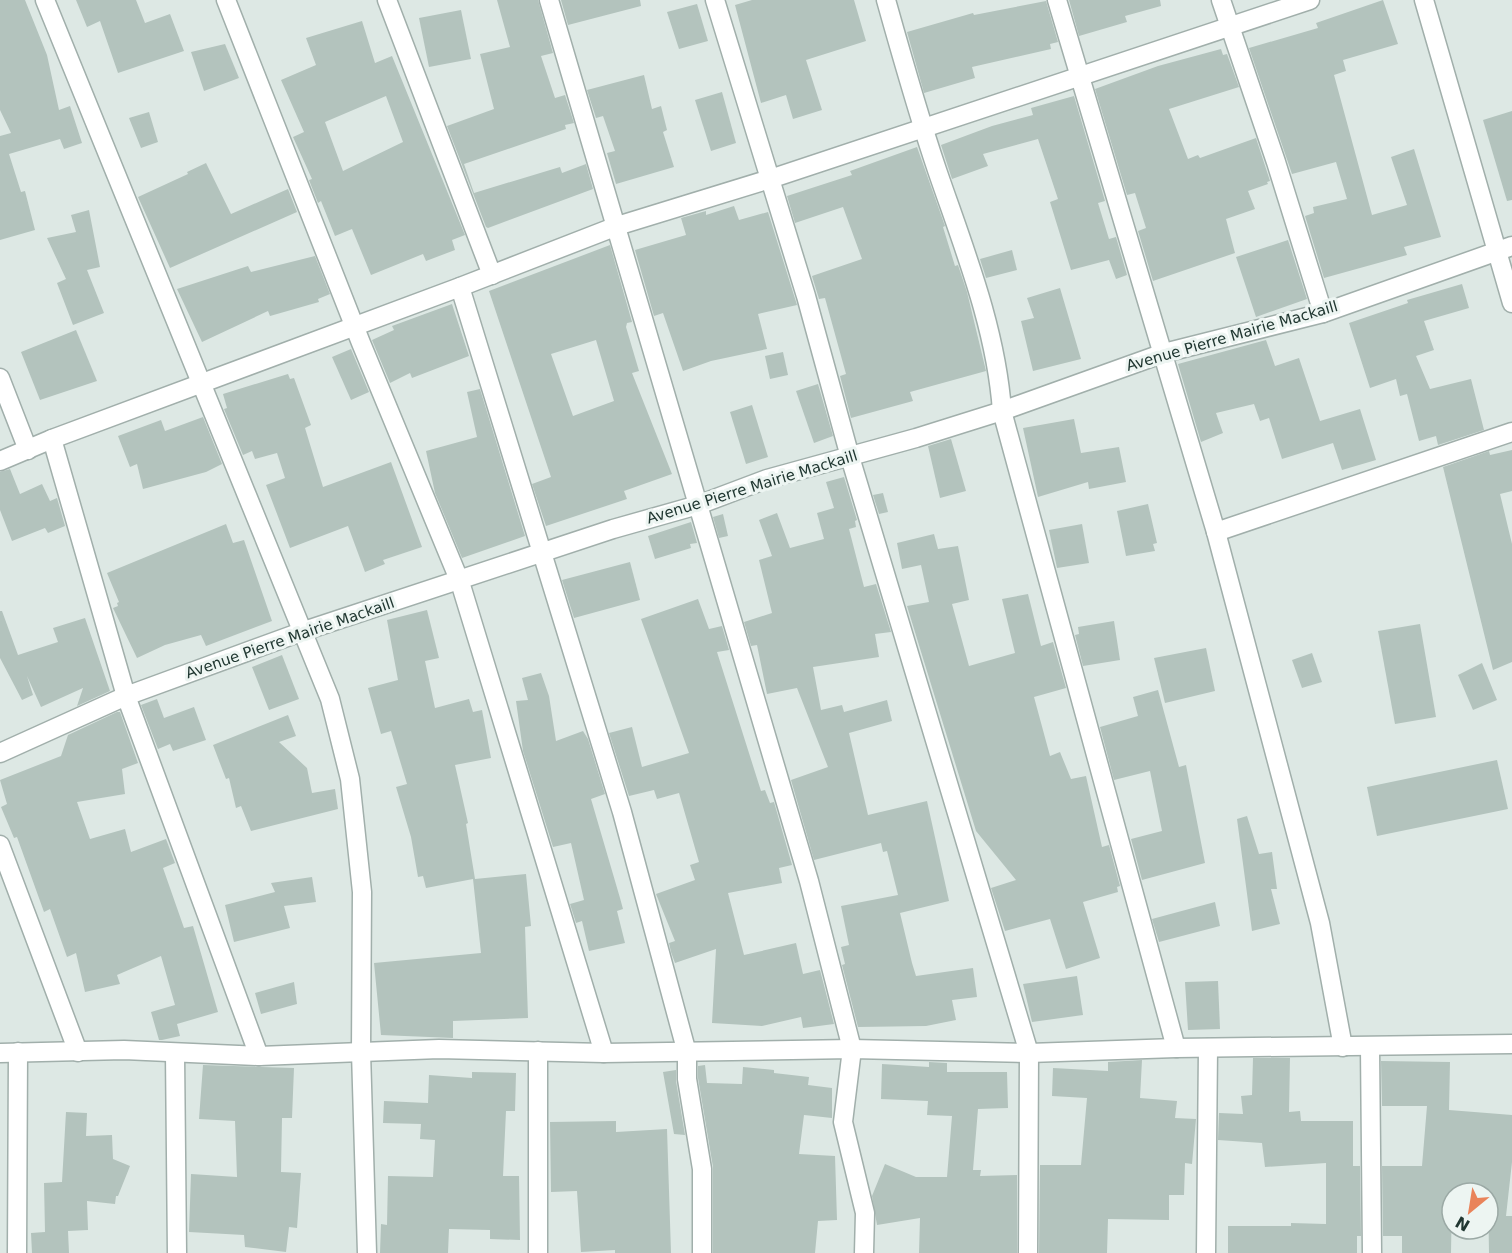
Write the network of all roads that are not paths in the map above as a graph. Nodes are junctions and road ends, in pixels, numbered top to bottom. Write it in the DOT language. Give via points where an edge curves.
graph roads {
  1 [pos="45,0"];
  2 [pos="226,0"];
  3 [pos="387,0"];
  4 [pos="549,0"];
  5 [pos="715,0"];
  6 [pos="886,0"];
  7 [pos="1057,0"];
  8 [pos="1221,0"];
  9 [pos="1310,0"];
  10 [pos="1424,0"];
  11 [pos="1229,26"];
  12 [pos="1079,75"];
  13 [pos="923,128"];
  14 [pos="770,178"];
  15 [pos="617,225"];
  16 [pos="1504,249"];
  17 [pos="492,275"];
  18 [pos="460,287"];
  19 [pos="1512,303"];
  20 [pos="1323,313"];
  21 [pos="355,327"];
  22 [pos="1164,353"];
  23 [pos="0,378"];
  24 [pos="200,384"];
  25 [pos="1002,411"];
  26 [pos="1512,432"];
  27 [pos="52,439"];
  28 [pos="28,450"];
  29 [pos="850,457"];
  30 [pos="0,461"];
  31 [pos="698,505"];
  32 [pos="1216,532"];
  33 [pos="544,553"];
  34 [pos="460,582"];
  35 [pos="301,632"];
  36 [pos="126,696"];
  37 [pos="0,753"];
  38 [pos="0,845"];
  39 [pos="1512,1044"];
  40 [pos="1342,1047"];
  41 [pos="1176,1048"];
  42 [pos="1208,1048"];
  43 [pos="1370,1048"];
  44 [pos="852,1049"];
  45 [pos="538,1051"];
  46 [pos="18,1052"];
  47 [pos="78,1052"];
  48 [pos="361,1052"];
  49 [pos="0,1053"];
  50 [pos="604,1053"];
  51 [pos="687,1053"];
  52 [pos="1029,1053"];
  53 [pos="175,1054"];
  54 [pos="259,1056"];
  55 [pos="17,1253"];
  56 [pos="177,1253"];
  57 [pos="367,1253"];
  58 [pos="538,1253"];
  59 [pos="702,1253"];
  60 [pos="864,1253"];
  61 [pos="1028,1253"];
  62 [pos="1206,1253"];
  63 [pos="1372,1253"];
  1 -- 24 [label="street"];
  2 -- 21 [label="street"];
  3 -- 17 [label="street"];
  4 -- 15 [label="street"];
  5 -- 14 [label="street"];
  6 -- 13 [label="street"];
  7 -- 12 [label="street"];
  8 -- 11 [label="street"];
  9 -- 11 [label="street"];
  10 -- 16 [label="street"];
  11 -- 12 [label="street"];
  11 -- 20 [label="street"];
  12 -- 13 [label="street"];
  12 -- 22 [label="street"];
  13 -- 14 [label="street"];
  13 -- 25 [label="street" via="983,304 1000,378"];
  14 -- 15 [label="street"];
  14 -- 29 [label="street"];
  15 -- 17 [label="street"];
  15 -- 31 [label="street"];
  16 -- 19 [label="street"];
  16 -- 20 [label="street, Avenue Pierre Mairie Mackaill"];
  17 -- 18 [label="street"];
  18 -- 21 [label="street"];
  18 -- 33 [label="street"];
  20 -- 22 [label="street, Avenue Pierre Mairie Mackaill"];
  21 -- 24 [label="street"];
  21 -- 34 [label="street"];
  22 -- 25 [label="street, Avenue Pierre Mairie Mackaill"];
  22 -- 32 [label="street"];
  23 -- 28 [label="street"];
  24 -- 27 [label="street"];
  24 -- 35 [label="street"];
  25 -- 29 [label="street, Avenue Pierre Mairie Mackaill"];
  25 -- 41 [label="street"];
  26 -- 32 [label="street"];
  27 -- 28 [label="street"];
  27 -- 36 [label="street"];
  28 -- 30 [label="street"];
  29 -- 31 [label="street, Avenue Pierre Mairie Mackaill" via="767,479"];
  29 -- 52 [label="street"];
  31 -- 33 [label="street, Avenue Pierre Mairie Mackaill"];
  31 -- 44 [label="street" via="809,881"];
  32 -- 40 [label="street" via="1320,923"];
  33 -- 34 [label="street, Avenue Pierre Mairie Mackaill"];
  33 -- 51 [label="street" via="622,812"];
  34 -- 35 [label="street, Avenue Pierre Mairie Mackaill"];
  34 -- 50 [label="street"];
  35 -- 36 [label="street, Avenue Pierre Mairie Mackaill"];
  35 -- 48 [label="street" via="330,699 350,779 362,892"];
  36 -- 37 [label="street, Avenue Pierre Mairie Mackaill"];
  36 -- 54 [label="street"];
  38 -- 47 [label="street"];
  39 -- 43 [label="street"];
  40 -- 42 [label="street"];
  40 -- 43 [label="street"];
  41 -- 42 [label="street"];
  41 -- 52 [label="street"];
  42 -- 62 [label="street"];
  43 -- 63 [label="street"];
  44 -- 51 [label="street"];
  44 -- 52 [label="street"];
  44 -- 60 [label="street" via="843,1122 865,1213"];
  45 -- 48 [label="street"];
  45 -- 50 [label="street"];
  45 -- 58 [label="street"];
  46 -- 47 [label="street"];
  46 -- 49 [label="street"];
  46 -- 55 [label="street"];
  47 -- 53 [label="street"];
  48 -- 54 [label="street"];
  48 -- 57 [label="street"];
  50 -- 51 [label="street"];
  51 -- 59 [label="street" via="687,1079 702,1169"];
  52 -- 61 [label="street"];
  53 -- 54 [label="street"];
  53 -- 56 [label="street"];
}
